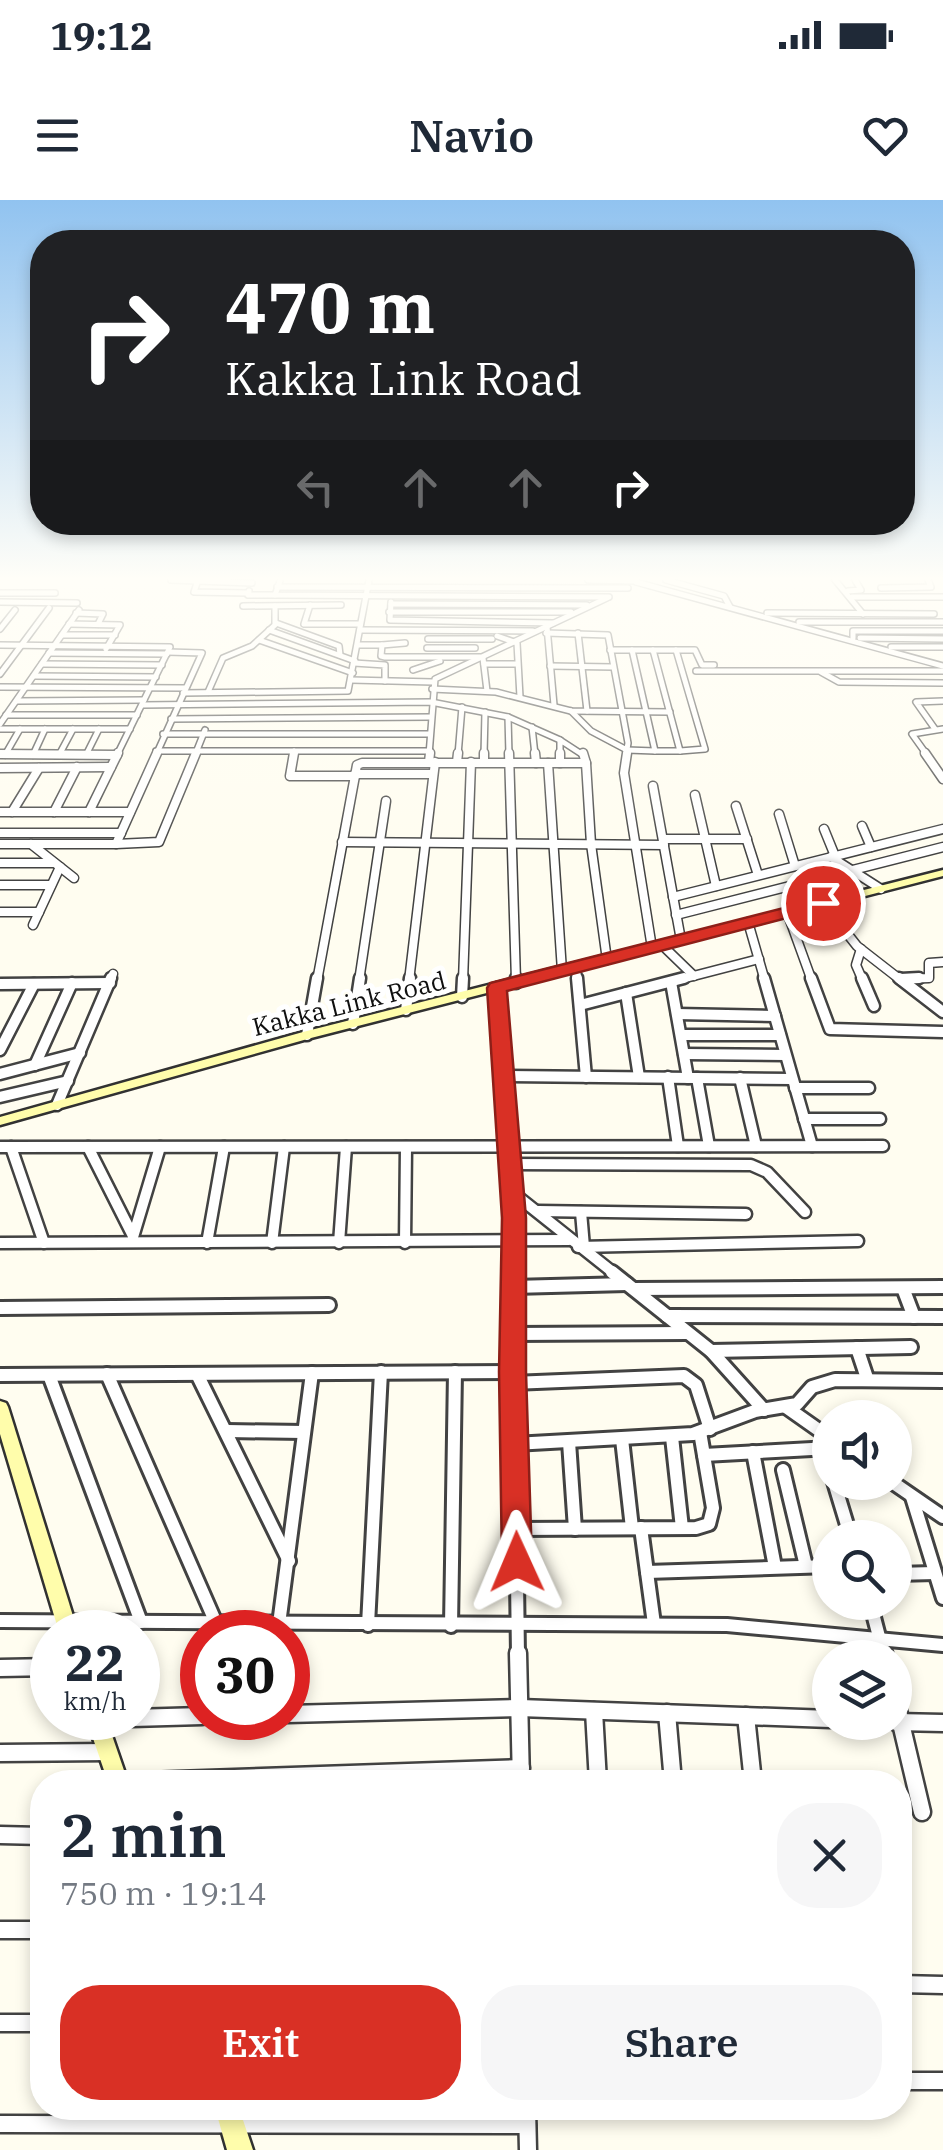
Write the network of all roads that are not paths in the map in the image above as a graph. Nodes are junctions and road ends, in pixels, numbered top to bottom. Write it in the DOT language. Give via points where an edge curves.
graph roads {
  1 [pos="37,671"];
  2 [pos="159,671"];
  3 [pos="193,671"];
  4 [pos="217,671"];
  5 [pos="339,671"];
  6 [pos="353,671"];
  7 [pos="387,671"];
  8 [pos="452,671"];
  9 [pos="485,671"];
  10 [pos="518,671"];
  11 [pos="551,671"];
  12 [pos="582,671"];
  13 [pos="614,671"];
  14 [pos="637,671"];
  15 [pos="659,671"];
  16 [pos="682,671"];
  17 [pos="696,671"];
  18 [pos="820,671"];
  19 [pos="34,676"];
  20 [pos="352,676"];
  21 [pos="156,677"];
  22 [pos="386,681"];
  23 [pos="943,683"];
  24 [pos="432,686"];
  25 [pos="0,687"];
  26 [pos="26,687"];
  27 [pos="150,688"];
  28 [pos="184,690"];
  29 [pos="453,690"];
  30 [pos="208,692"];
  31 [pos="223,692"];
  32 [pos="487,692"];
  33 [pos="520,697"];
  34 [pos="17,700"];
  35 [pos="943,701"];
  36 [pos="432,702"];
  37 [pos="143,703"];
  38 [pos="218,704"];
  39 [pos="178,705"];
  40 [pos="554,705"];
  41 [pos="462,707"];
  42 [pos="571,710"];
  43 [pos="587,711"];
  44 [pos="485,712"];
  45 [pos="621,712"];
  46 [pos="646,712"];
  47 [pos="670,712"];
  48 [pos="6,715"];
  49 [pos="137,715"];
  50 [pos="431,717"];
  51 [pos="171,718"];
  52 [pos="210,718"];
  53 [pos="330,718"];
  54 [pos="508,718"];
  55 [pos="0,726"];
  56 [pos="532,727"];
  57 [pos="20,729"];
  58 [pos="45,729"];
  59 [pos="73,729"];
  60 [pos="99,729"];
  61 [pos="130,729"];
  62 [pos="939,729"];
  63 [pos="163,734"];
  64 [pos="203,734"];
  65 [pos="327,734"];
  66 [pos="430,734"];
  67 [pos="560,740"];
  68 [pos="626,749"];
  69 [pos="156,751"];
  70 [pos="196,751"];
  71 [pos="294,751"];
  72 [pos="325,751"];
  73 [pos="430,751"];
  74 [pos="655,751"];
  75 [pos="680,751"];
  76 [pos="3,754"];
  77 [pos="32,754"];
  78 [pos="59,754"];
  79 [pos="86,755"];
  80 [pos="117,755"];
  81 [pos="432,762"];
  82 [pos="457,762"];
  83 [pos="471,762"];
  84 [pos="484,762"];
  85 [pos="510,762"];
  86 [pos="536,762"];
  87 [pos="548,763"];
  88 [pos="560,763"];
  89 [pos="586,763"];
  90 [pos="111,767"];
  91 [pos="0,768"];
  92 [pos="39,768"];
  93 [pos="77,768"];
  94 [pos="433,774"];
  95 [pos="355,775"];
  96 [pos="943,779"];
  97 [pos="653,786"];
  98 [pos="695,795"];
  99 [pos="386,801"];
  100 [pos="736,806"];
  101 [pos="0,812"];
  102 [pos="12,812"];
  103 [pos="54,812"];
  104 [pos="89,812"];
  105 [pos="130,812"];
  106 [pos="780,814"];
  107 [pos="0,824"];
  108 [pos="862,826"];
  109 [pos="824,829"];
  110 [pos="943,829"];
  111 [pos="121,832"];
  112 [pos="0,833"];
  113 [pos="14,833"];
  114 [pos="746,838"];
  115 [pos="705,839"];
  116 [pos="342,842"];
  117 [pos="379,842"];
  118 [pos="424,842"];
  119 [pos="663,842"];
  120 [pos="466,843"];
  121 [pos="512,843"];
  122 [pos="0,844"];
  123 [pos="30,844"];
  124 [pos="116,844"];
  125 [pos="553,844"];
  126 [pos="591,844"];
  127 [pos="633,844"];
  128 [pos="871,847"];
  129 [pos="943,847"];
  130 [pos="833,857"];
  131 [pos="0,864"];
  132 [pos="57,865"];
  133 [pos="794,866"];
  134 [pos="852,871"];
  135 [pos="943,872"];
  136 [pos="758,876"];
  137 [pos="74,878"];
  138 [pos="52,884"];
  139 [pos="0,885"];
  140 [pos="716,886"];
  141 [pos="881,889"];
  142 [pos="673,897"];
  143 [pos="823,903"];
  144 [pos="0,912"];
  145 [pos="39,912"];
  146 [pos="787,912"];
  147 [pos="676,915"];
  148 [pos="748,922"];
  149 [pos="33,925"];
  150 [pos="681,940"];
  151 [pos="657,946"];
  152 [pos="861,949"];
  153 [pos="607,960"];
  154 [pos="758,960"];
  155 [pos="943,962"];
  156 [pos="576,968"];
  157 [pos="562,971"];
  158 [pos="694,976"];
  159 [pos="900,979"];
  160 [pos="671,982"];
  161 [pos="72,983"];
  162 [pos="516,983"];
  163 [pos="0,984"];
  164 [pos="34,984"];
  165 [pos="497,988"];
  166 [pos="626,993"];
  167 [pos="462,997"];
  168 [pos="580,1005"];
  169 [pos="874,1006"];
  170 [pos="406,1010"];
  171 [pos="943,1012"];
  172 [pos="677,1014"];
  173 [pos="774,1016"];
  174 [pos="354,1024"];
  175 [pos="943,1032"];
  176 [pos="307,1035"];
  177 [pos="780,1035"];
  178 [pos="681,1036"];
  179 [pos="0,1050"];
  180 [pos="80,1053"];
  181 [pos="684,1054"];
  182 [pos="786,1054"];
  183 [pos="34,1065"];
  184 [pos="0,1074"];
  185 [pos="502,1076"];
  186 [pos="586,1077"];
  187 [pos="639,1077"];
  188 [pos="668,1078"];
  189 [pos="692,1078"];
  190 [pos="740,1078"];
  191 [pos="68,1080"];
  192 [pos="794,1083"];
  193 [pos="869,1088"];
  194 [pos="0,1097"];
  195 [pos="57,1105"];
  196 [pos="804,1119"];
  197 [pos="880,1119"];
  198 [pos="0,1121"];
  199 [pos="678,1146"];
  200 [pos="709,1146"];
  201 [pos="756,1146"];
  202 [pos="812,1146"];
  203 [pos="883,1146"];
  204 [pos="6,1147"];
  205 [pos="88,1147"];
  206 [pos="160,1147"];
  207 [pos="224,1147"];
  208 [pos="284,1147"];
  209 [pos="346,1147"];
  210 [pos="406,1147"];
  211 [pos="506,1147"];
  212 [pos="509,1164"];
  213 [pos="512,1192"];
  214 [pos="537,1212"];
  215 [pos="581,1212"];
  216 [pos="805,1212"];
  217 [pos="746,1214"];
  218 [pos="133,1239"];
  219 [pos="858,1240"];
  220 [pos="0,1242"];
  221 [pos="44,1242"];
  222 [pos="207,1242"];
  223 [pos="272,1242"];
  224 [pos="339,1242"];
  225 [pos="405,1242"];
  226 [pos="514,1242"];
  227 [pos="576,1245"];
  228 [pos="630,1286"];
  229 [pos="513,1287"];
  230 [pos="903,1288"];
  231 [pos="943,1288"];
  232 [pos="328,1304"];
  233 [pos="0,1308"];
  234 [pos="666,1316"];
  235 [pos="914,1317"];
  236 [pos="943,1317"];
  237 [pos="687,1333"];
  238 [pos="513,1334"];
  239 [pos="911,1347"];
  240 [pos="857,1348"];
  241 [pos="711,1351"];
  242 [pos="381,1372"];
  243 [pos="455,1372"];
  244 [pos="312,1373"];
  245 [pos="107,1374"];
  246 [pos="197,1374"];
  247 [pos="0,1375"];
  248 [pos="49,1375"];
  249 [pos="512,1377"];
  250 [pos="867,1378"];
  251 [pos="943,1381"];
  252 [pos="0,1407"];
  253 [pos="786,1407"];
  254 [pos="764,1410"];
  255 [pos="705,1430"];
  256 [pos="227,1431"];
  257 [pos="812,1431"];
  258 [pos="304,1432"];
  259 [pos="672,1437"];
  260 [pos="622,1439"];
  261 [pos="568,1442"];
  262 [pos="514,1444"];
  263 [pos="812,1447"];
  264 [pos="754,1452"];
  265 [pos="704,1455"];
  266 [pos="9,1464"];
  267 [pos="783,1470"];
  268 [pos="912,1496"];
  269 [pos="943,1517"];
  270 [pos="637,1528"];
  271 [pos="682,1528"];
  272 [pos="516,1529"];
  273 [pos="575,1529"];
  274 [pos="288,1561"];
  275 [pos="806,1566"];
  276 [pos="812,1566"];
  277 [pos="775,1567"];
  278 [pos="647,1572"];
  279 [pos="912,1574"];
  280 [pos="936,1574"];
  281 [pos="943,1598"];
  282 [pos="61,1610"];
  283 [pos="136,1610"];
  284 [pos="210,1610"];
  285 [pos="281,1610"];
  286 [pos="875,1620"];
  287 [pos="0,1622"];
  288 [pos="30,1624"];
  289 [pos="310,1624"];
  290 [pos="654,1624"];
  291 [pos="368,1625"];
  292 [pos="451,1626"];
  293 [pos="518,1626"];
  294 [pos="880,1639"];
  295 [pos="943,1646"];
  296 [pos="30,1667"];
  297 [pos="0,1668"];
  298 [pos="520,1708"];
  299 [pos="594,1710"];
  300 [pos="310,1713"];
  301 [pos="666,1713"];
  302 [pos="746,1716"];
  303 [pos="812,1718"];
  304 [pos="912,1722"];
  305 [pos="943,1723"];
  306 [pos="104,1740"];
  307 [pos="903,1740"];
  308 [pos="108,1752"];
  309 [pos="0,1753"];
  310 [pos="114,1770"];
  311 [pos="521,1770"];
  312 [pos="597,1770"];
  313 [pos="673,1770"];
  314 [pos="752,1770"];
  315 [pos="911,1770"];
  316 [pos="912,1774"];
  317 [pos="922,1812"];
  318 [pos="0,1836"];
  319 [pos="30,1836"];
  320 [pos="0,1930"];
  321 [pos="30,1930"];
  322 [pos="912,1984"];
  323 [pos="943,1985"];
  324 [pos="30,2022"];
  325 [pos="0,2023"];
  326 [pos="912,2081"];
  327 [pos="943,2081"];
  328 [pos="114,2120"];
  329 [pos="230,2120"];
  330 [pos="527,2120"];
  331 [pos="0,2124"];
  332 [pos="240,2150"];
  333 [pos="528,2150"];
  1 -- 19 [label="street"];
  2 -- 21 [label="street"];
  3 -- 28 [label="street"];
  4 -- 30 [label="street"];
  5 -- 20 [label="street"];
  6 -- 20 [label="street"];
  7 -- 22 [label="street"];
  8 -- 24 [label="street"];
  8 -- 29 [label="street"];
  9 -- 32 [label="street"];
  10 -- 33 [label="street"];
  11 -- 40 [label="street"];
  12 -- 43 [label="street"];
  13 -- 45 [label="street"];
  14 -- 46 [label="street"];
  15 -- 47 [label="street"];
  16 -- 75 [label="street" via="705,749"];
  17 -- 18 [label="street"];
  18 -- 23 [label="street" via="839,682"];
  19 -- 21 [label="street"];
  19 -- 26 [label="street"];
  20 -- 22 [label="street"];
  20 -- 31 [label="street" via="346,692"];
  21 -- 27 [label="street"];
  22 -- 24 [label="street"];
  24 -- 29 [label="street"];
  24 -- 36 [label="street"];
  25 -- 26 [label="street"];
  26 -- 27 [label="street"];
  26 -- 34 [label="street"];
  27 -- 28 [label="street"];
  27 -- 37 [label="street"];
  28 -- 30 [label="street"];
  28 -- 39 [label="street"];
  29 -- 32 [label="street"];
  30 -- 31 [label="street"];
  31 -- 38 [label="street"];
  32 -- 33 [label="street"];
  33 -- 40 [label="street"];
  34 -- 37 [label="street"];
  34 -- 48 [label="street"];
  35 -- 62 [label="street" via="916,702"];
  36 -- 38 [label="street"];
  36 -- 41 [label="street"];
  36 -- 50 [label="street"];
  37 -- 39 [label="street"];
  37 -- 49 [label="street"];
  38 -- 39 [label="street"];
  39 -- 51 [label="street"];
  40 -- 42 [label="street"];
  41 -- 44 [label="street"];
  41 -- 82 [label="street"];
  42 -- 43 [label="street"];
  42 -- 68 [label="street"];
  43 -- 45 [label="street"];
  44 -- 54 [label="street"];
  44 -- 84 [label="street"];
  45 -- 46 [label="street"];
  45 -- 68 [label="street"];
  46 -- 47 [label="street"];
  46 -- 74 [label="street"];
  47 -- 75 [label="street"];
  48 -- 49 [label="street"];
  48 -- 55 [label="street"];
  49 -- 61 [label="street"];
  50 -- 53 [label="street"];
  50 -- 66 [label="street"];
  51 -- 52 [label="street"];
  51 -- 63 [label="street"];
  52 -- 53 [label="street"];
  52 -- 64 [label="street"];
  53 -- 65 [label="street"];
  54 -- 56 [label="street"];
  54 -- 85 [label="street"];
  55 -- 57 [label="street"];
  56 -- 67 [label="street"];
  56 -- 86 [label="street"];
  57 -- 58 [label="street"];
  57 -- 76 [label="street"];
  58 -- 59 [label="street"];
  58 -- 77 [label="street"];
  59 -- 60 [label="street"];
  59 -- 78 [label="street"];
  60 -- 61 [label="street"];
  60 -- 79 [label="street"];
  61 -- 80 [label="street"];
  62 -- 96 [label="street" via="912,734"];
  63 -- 64 [label="street"];
  63 -- 69 [label="street"];
  64 -- 65 [label="street"];
  64 -- 70 [label="street"];
  65 -- 66 [label="street"];
  65 -- 72 [label="street"];
  66 -- 73 [label="street"];
  67 -- 88 [label="street"];
  67 -- 89 [label="street" via="582,751"];
  68 -- 74 [label="street"];
  68 -- 127 [label="street"];
  69 -- 70 [label="street"];
  69 -- 105 [label="street"];
  70 -- 71 [label="street"];
  70 -- 124 [label="street" via="159,842"];
  71 -- 72 [label="street"];
  71 -- 95 [label="street" via="290,776"];
  72 -- 73 [label="street"];
  73 -- 81 [label="street"];
  74 -- 75 [label="street"];
  76 -- 77 [label="street"];
  77 -- 78 [label="street"];
  78 -- 79 [label="street"];
  79 -- 80 [label="street"];
  80 -- 90 [label="street"];
  81 -- 82 [label="street"];
  81 -- 94 [label="street"];
  81 -- 95 [label="street" via="362,763"];
  82 -- 83 [label="street"];
  83 -- 84 [label="street"];
  83 -- 120 [label="street"];
  84 -- 85 [label="street"];
  85 -- 86 [label="street"];
  85 -- 121 [label="street"];
  86 -- 87 [label="street"];
  87 -- 88 [label="street"];
  87 -- 125 [label="street"];
  88 -- 89 [label="street"];
  89 -- 126 [label="street"];
  90 -- 93 [label="street"];
  90 -- 104 [label="street"];
  91 -- 92 [label="street"];
  92 -- 93 [label="street"];
  92 -- 102 [label="street"];
  93 -- 103 [label="street"];
  94 -- 95 [label="street"];
  94 -- 118 [label="street"];
  95 -- 116 [label="street"];
  97 -- 119 [label="street"];
  98 -- 115 [label="street"];
  99 -- 117 [label="street"];
  100 -- 114 [label="street"];
  101 -- 102 [label="street"];
  102 -- 103 [label="street"];
  103 -- 104 [label="street"];
  104 -- 105 [label="street"];
  105 -- 111 [label="street"];
  106 -- 133 [label="street"];
  107 -- 113 [label="street"];
  108 -- 128 [label="street"];
  109 -- 130 [label="street"];
  110 -- 128 [label="street"];
  111 -- 113 [label="street"];
  111 -- 124 [label="street"];
  112 -- 113 [label="street"];
  113 -- 123 [label="street"];
  114 -- 115 [label="street"];
  114 -- 136 [label="street"];
  115 -- 119 [label="street"];
  115 -- 140 [label="street"];
  116 -- 117 [label="street"];
  116 -- 176 [label="street"];
  117 -- 118 [label="street"];
  117 -- 174 [label="street"];
  118 -- 120 [label="street"];
  118 -- 170 [label="street"];
  119 -- 127 [label="street"];
  119 -- 142 [label="street"];
  120 -- 121 [label="street"];
  120 -- 167 [label="street"];
  121 -- 125 [label="street"];
  121 -- 162 [label="street"];
  122 -- 123 [label="street"];
  123 -- 124 [label="street"];
  123 -- 132 [label="street"];
  125 -- 126 [label="street"];
  125 -- 157 [label="street"];
  126 -- 127 [label="street"];
  126 -- 153 [label="street"];
  127 -- 151 [label="street"];
  128 -- 130 [label="street"];
  129 -- 134 [label="street"];
  130 -- 133 [label="street"];
  130 -- 134 [label="street"];
  131 -- 132 [label="street"];
  132 -- 137 [label="street"];
  132 -- 138 [label="street"];
  133 -- 136 [label="street"];
  134 -- 141 [label="street"];
  134 -- 147 [label="street"];
  135 -- 141 [label="street, Kakka Link Road"];
  136 -- 140 [label="street"];
  138 -- 139 [label="street"];
  138 -- 145 [label="street"];
  140 -- 142 [label="street"];
  141 -- 143 [label="street, Kakka Link Road"];
  142 -- 147 [label="street"];
  143 -- 146 [label="street, Kakka Link Road"];
  143 -- 152 [label="street"];
  144 -- 145 [label="street"];
  145 -- 149 [label="street"];
  146 -- 148 [label="street, Kakka Link Road"];
  146 -- 175 [label="street" via="830,1029"];
  147 -- 150 [label="street"];
  148 -- 150 [label="street, Kakka Link Road"];
  148 -- 154 [label="street"];
  150 -- 151 [label="street, Kakka Link Road"];
  151 -- 153 [label="street, Kakka Link Road"];
  151 -- 158 [label="street"];
  152 -- 159 [label="street"];
  152 -- 169 [label="street" via="856,966"];
  153 -- 156 [label="street, Kakka Link Road"];
  154 -- 158 [label="street"];
  154 -- 173 [label="street"];
  155 -- 159 [label="street" via="929,963 929,978"];
  156 -- 157 [label="street, Kakka Link Road"];
  156 -- 168 [label="street"];
  157 -- 162 [label="street, Kakka Link Road"];
  158 -- 160 [label="street"];
  159 -- 171 [label="street"];
  160 -- 166 [label="street"];
  160 -- 172 [label="street"];
  161 -- 164 [label="street"];
  161 -- 180 [label="street" via="112,979"];
  161 -- 183 [label="street"];
  162 -- 165 [label="street, Kakka Link Road"];
  163 -- 164 [label="street"];
  164 -- 179 [label="street"];
  165 -- 167 [label="street, Kakka Link Road"];
  165 -- 185 [label="street"];
  166 -- 168 [label="street"];
  166 -- 187 [label="street"];
  167 -- 170 [label="street, Kakka Link Road"];
  168 -- 186 [label="street"];
  170 -- 174 [label="street, Kakka Link Road"];
  172 -- 173 [label="street"];
  172 -- 178 [label="street"];
  173 -- 177 [label="street"];
  174 -- 176 [label="street, Kakka Link Road"];
  176 -- 195 [label="street, Kakka Link Road"];
  177 -- 178 [label="street"];
  177 -- 182 [label="street"];
  178 -- 181 [label="street"];
  180 -- 183 [label="street"];
  180 -- 191 [label="street"];
  181 -- 182 [label="street"];
  181 -- 189 [label="street"];
  182 -- 192 [label="street"];
  183 -- 184 [label="street"];
  185 -- 186 [label="street"];
  185 -- 211 [label="street"];
  186 -- 187 [label="street"];
  187 -- 188 [label="street"];
  188 -- 189 [label="street"];
  188 -- 199 [label="street"];
  189 -- 190 [label="street"];
  189 -- 200 [label="street"];
  190 -- 192 [label="street"];
  190 -- 201 [label="street"];
  191 -- 194 [label="street"];
  191 -- 195 [label="street"];
  192 -- 193 [label="street"];
  192 -- 196 [label="street"];
  195 -- 198 [label="street, Kakka Link Road"];
  196 -- 197 [label="street"];
  196 -- 202 [label="street"];
  199 -- 200 [label="street"];
  199 -- 211 [label="street"];
  200 -- 201 [label="street"];
  201 -- 202 [label="street"];
  202 -- 203 [label="street"];
  204 -- 205 [label="street"];
  204 -- 221 [label="street"];
  205 -- 206 [label="street"];
  205 -- 218 [label="street"];
  206 -- 207 [label="street"];
  206 -- 218 [label="street"];
  207 -- 208 [label="street"];
  207 -- 222 [label="street"];
  208 -- 209 [label="street"];
  208 -- 223 [label="street"];
  209 -- 210 [label="street"];
  209 -- 224 [label="street"];
  210 -- 211 [label="street"];
  210 -- 225 [label="street"];
  211 -- 212 [label="street"];
  212 -- 213 [label="street"];
  212 -- 216 [label="street" via="750,1165 767,1172"];
  213 -- 214 [label="street"];
  213 -- 226 [label="street"];
  214 -- 215 [label="street"];
  214 -- 227 [label="street"];
  215 -- 217 [label="street"];
  215 -- 227 [label="street"];
  218 -- 221 [label="street"];
  218 -- 222 [label="street"];
  219 -- 227 [label="street"];
  220 -- 221 [label="street"];
  222 -- 223 [label="street"];
  223 -- 224 [label="street"];
  224 -- 225 [label="street"];
  225 -- 226 [label="street"];
  226 -- 227 [label="street"];
  226 -- 229 [label="street"];
  227 -- 228 [label="street"];
  228 -- 229 [label="street"];
  228 -- 230 [label="street"];
  228 -- 234 [label="street"];
  229 -- 238 [label="street"];
  230 -- 231 [label="street"];
  230 -- 235 [label="street"];
  232 -- 233 [label="street"];
  234 -- 235 [label="street"];
  234 -- 237 [label="street"];
  235 -- 236 [label="street"];
  237 -- 238 [label="street"];
  237 -- 241 [label="street"];
  238 -- 249 [label="street"];
  239 -- 240 [label="street"];
  240 -- 241 [label="street"];
  240 -- 250 [label="street"];
  241 -- 254 [label="street"];
  242 -- 243 [label="street"];
  242 -- 244 [label="street"];
  242 -- 291 [label="street"];
  243 -- 249 [label="street"];
  243 -- 292 [label="street"];
  244 -- 246 [label="street"];
  244 -- 258 [label="street"];
  245 -- 246 [label="street"];
  245 -- 248 [label="street"];
  245 -- 284 [label="street"];
  246 -- 256 [label="street"];
  247 -- 248 [label="street"];
  248 -- 283 [label="street"];
  249 -- 255 [label="street" via="684,1376 696,1385"];
  249 -- 262 [label="street"];
  250 -- 251 [label="street"];
  250 -- 253 [label="street" via="819,1383"];
  252 -- 266 [label="street"];
  253 -- 254 [label="street"];
  253 -- 257 [label="street"];
  254 -- 255 [label="street"];
  255 -- 259 [label="street"];
  255 -- 265 [label="street"];
  256 -- 258 [label="street"];
  256 -- 274 [label="street"];
  258 -- 274 [label="street"];
  259 -- 260 [label="street"];
  259 -- 271 [label="street"];
  260 -- 261 [label="street"];
  260 -- 270 [label="street"];
  261 -- 262 [label="street"];
  261 -- 273 [label="street"];
  262 -- 272 [label="street"];
  263 -- 264 [label="street"];
  264 -- 265 [label="street"];
  264 -- 277 [label="street"];
  265 -- 271 [label="street" via="713,1518 705,1526"];
  266 -- 282 [label="street"];
  267 -- 275 [label="street"];
  268 -- 269 [label="street"];
  268 -- 280 [label="street"];
  270 -- 271 [label="street"];
  270 -- 273 [label="street"];
  270 -- 278 [label="street"];
  272 -- 273 [label="street"];
  272 -- 293 [label="street"];
  274 -- 285 [label="street"];
  275 -- 276 [label="street"];
  275 -- 277 [label="street"];
  277 -- 278 [label="street"];
  278 -- 290 [label="street"];
  279 -- 280 [label="street"];
  280 -- 281 [label="street"];
  286 -- 294 [label="street"];
  287 -- 288 [label="street"];
  289 -- 291 [label="street"];
  290 -- 293 [label="street"];
  290 -- 294 [label="street"];
  291 -- 292 [label="street"];
  292 -- 293 [label="street"];
  293 -- 298 [label="street"];
  294 -- 295 [label="street"];
  296 -- 297 [label="street"];
  298 -- 299 [label="street"];
  298 -- 300 [label="street"];
  298 -- 311 [label="street"];
  299 -- 301 [label="street"];
  299 -- 312 [label="street"];
  301 -- 302 [label="street"];
  301 -- 313 [label="street"];
  302 -- 303 [label="street"];
  302 -- 314 [label="street"];
  304 -- 305 [label="street"];
  306 -- 308 [label="street"];
  307 -- 315 [label="street"];
  308 -- 309 [label="street"];
  308 -- 310 [label="street"];
  316 -- 317 [label="street"];
  318 -- 319 [label="street"];
  320 -- 321 [label="street"];
  322 -- 323 [label="street"];
  324 -- 325 [label="street"];
  326 -- 327 [label="street"];
  328 -- 331 [label="street"];
  329 -- 332 [label="street"];
  330 -- 333 [label="street"];
}
